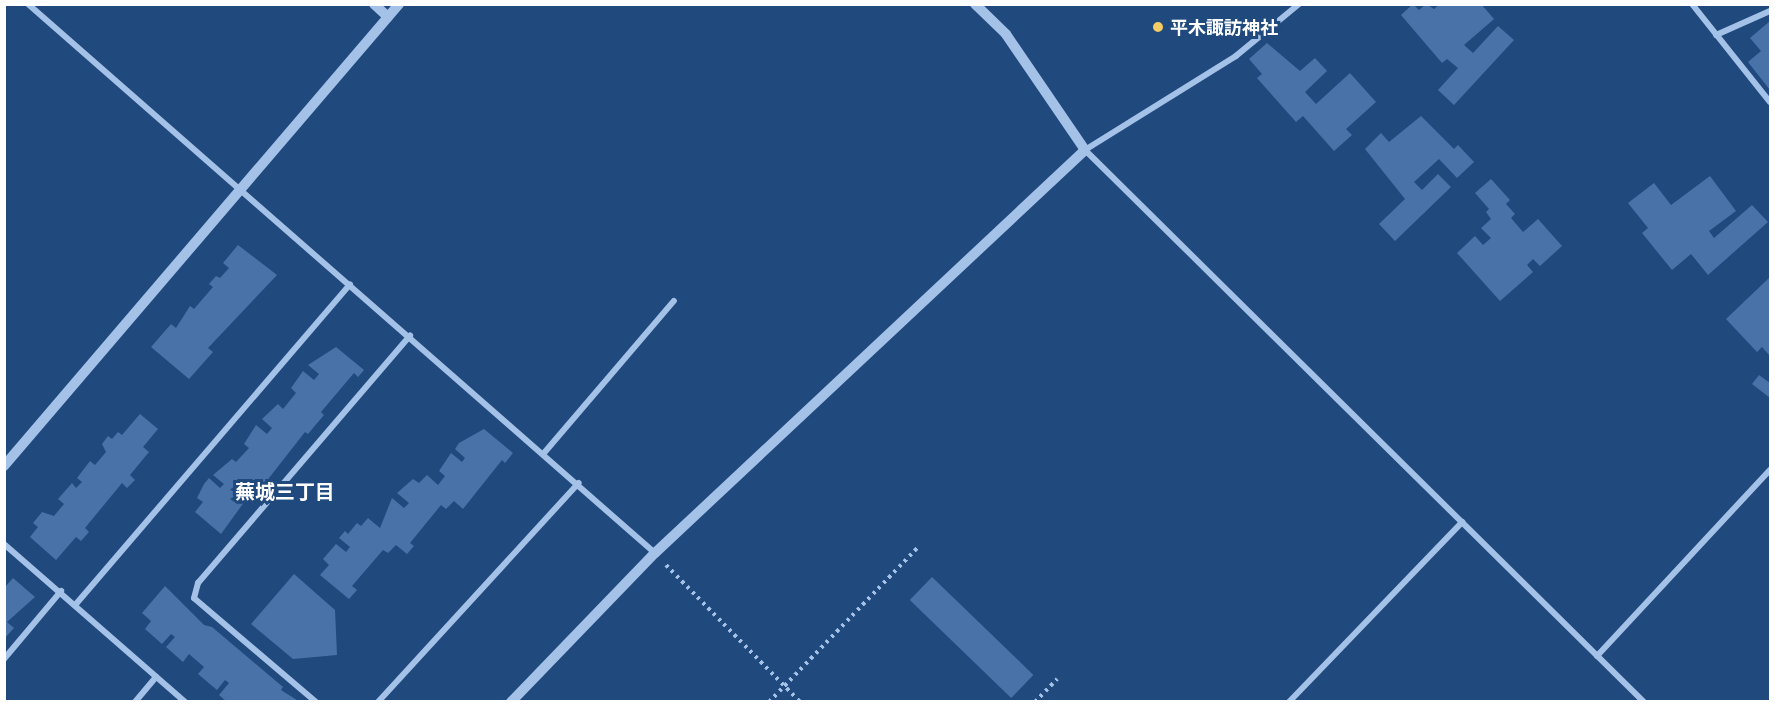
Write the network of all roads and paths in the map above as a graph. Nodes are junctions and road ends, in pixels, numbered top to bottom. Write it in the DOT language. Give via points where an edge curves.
graph roads {
  1 [pos="28,4"];
  2 [pos="374,4"];
  3 [pos="399,4"];
  4 [pos="975,4"];
  5 [pos="1299,4"];
  6 [pos="1692,4"];
  7 [pos="1770,10"];
  8 [pos="388,17"];
  9 [pos="1716,34"];
  10 [pos="1770,102"];
  11 [pos="1085,150"];
  12 [pos="243,191"];
  13 [pos="350,284"];
  14 [pos="674,301"];
  15 [pos="410,336"];
  16 [pos="544,453"];
  17 [pos="4,466"];
  18 [pos="1770,470"];
  19 [pos="579,483"];
  20 [pos="1462,522"];
  21 [pos="4,544"];
  22 [pos="920,546"];
  23 [pos="655,553"];
  24 [pos="61,591"];
  25 [pos="75,604"];
  26 [pos="1597,656"];
  27 [pos="4,659"];
  28 [pos="156,677"];
  29 [pos="1057,679"];
  30 [pos="784,686"];
  31 [pos="135,702"];
  32 [pos="185,702"];
  33 [pos="316,702"];
  34 [pos="378,702"];
  35 [pos="511,702"];
  36 [pos="769,702"];
  37 [pos="800,702"];
  38 [pos="1035,702"];
  39 [pos="1289,702"];
  40 [pos="1644,702"];
  1 -- 12 [label="street"];
  2 -- 8 [label="street"];
  3 -- 8 [label="street"];
  4 -- 11 [label="street" via="1006,34"];
  5 -- 11 [label="street" via="1236,56"];
  6 -- 9 [label="street"];
  7 -- 9 [label="street"];
  8 -- 12 [label="street"];
  9 -- 10 [label="street"];
  11 -- 20 [label="street"];
  11 -- 23 [label="street"];
  12 -- 13 [label="street"];
  12 -- 17 [label="street"];
  13 -- 15 [label="street"];
  13 -- 25 [label="street"];
  14 -- 16 [label="street"];
  15 -- 16 [label="street"];
  15 -- 33 [label="street" via="198,583 194,598"];
  16 -- 19 [label="street"];
  18 -- 26 [label="street"];
  19 -- 23 [label="street"];
  19 -- 34 [label="street"];
  20 -- 26 [label="street"];
  20 -- 39 [label="street"];
  21 -- 24 [label="street"];
  22 -- 30 [label="path"];
  23 -- 30 [label="path"];
  23 -- 35 [label="street"];
  24 -- 25 [label="street"];
  24 -- 27 [label="street"];
  25 -- 28 [label="street"];
  26 -- 40 [label="street"];
  28 -- 31 [label="street"];
  28 -- 32 [label="street"];
  29 -- 38 [label="path"];
  30 -- 36 [label="path"];
  30 -- 37 [label="path"];
}
